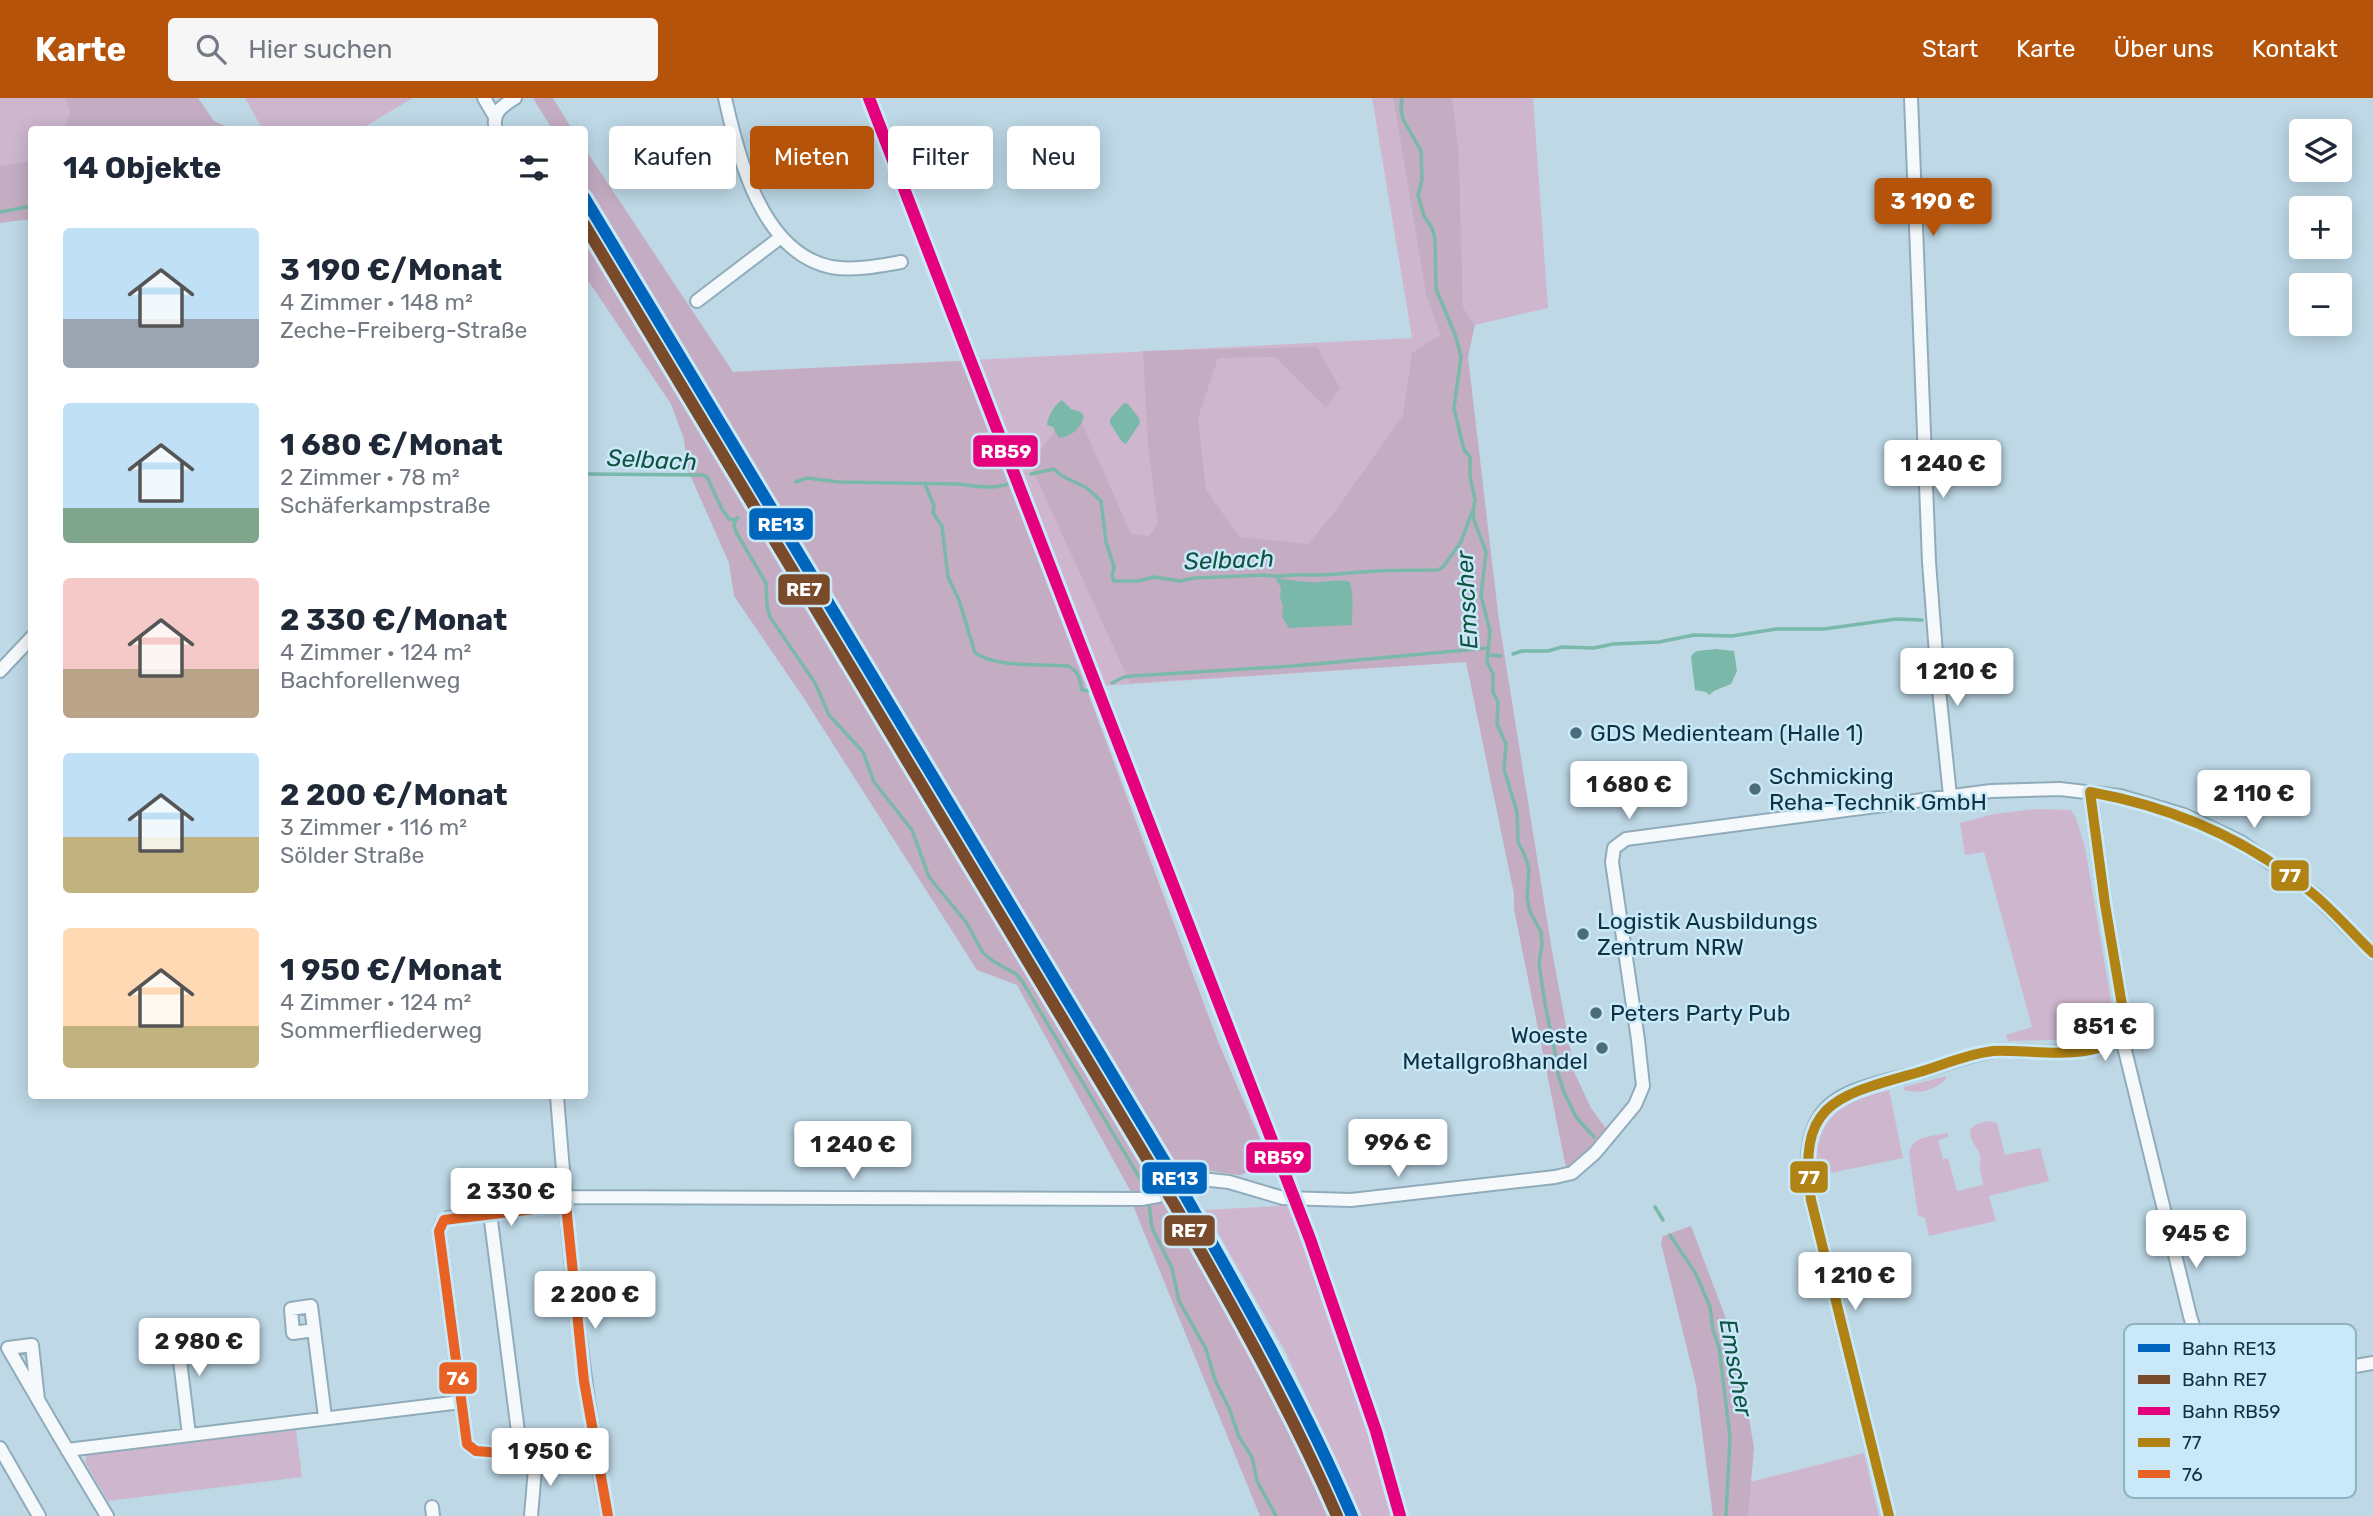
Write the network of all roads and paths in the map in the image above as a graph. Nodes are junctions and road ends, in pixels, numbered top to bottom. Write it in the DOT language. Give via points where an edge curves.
graph roads {
  1 [pos="484,98"];
  2 [pos="515,98"];
  3 [pos="725,98"];
  4 [pos="1911,98"];
  5 [pos="495,123"];
  6 [pos="780,237"];
  7 [pos="901,262"];
  8 [pos="697,301"];
  9 [pos="28,641"];
  10 [pos="0,671"];
  11 [pos="2090,792"];
  12 [pos="1950,796"];
  13 [pos="2373,953"];
  14 [pos="2122,1034"];
  15 [pos="557,1099"];
  16 [pos="566,1201"];
  17 [pos="490,1213"];
  18 [pos="2193,1324"];
  19 [pos="314,1330"];
  20 [pos="178,1348"];
  21 [pos="38,1399"];
  22 [pos="461,1402"];
  23 [pos="325,1418"];
  24 [pos="189,1434"];
  25 [pos="0,1448"];
  26 [pos="67,1450"];
  27 [pos="521,1455"];
  28 [pos="536,1457"];
  29 [pos="597,1461"];
  30 [pos="40,1516"];
  31 [pos="107,1516"];
  32 [pos="531,1516"];
  33 [pos="608,1516"];
  34 [pos="1889,1516"];
  1 -- 5 [label="street"];
  2 -- 5 [label="street" via="504,104"];
  3 -- 6 [label="street" via="746,171"];
  4 -- 12 [label="street" via="1932,599"];
  6 -- 7 [label="street" via="806,258 832,267 853,269"];
  6 -- 8 [label="street"];
  9 -- 10 [label="street"];
  11 -- 12 [label="street" via="2030,788"];
  11 -- 13 [label="street" via="2153,804 2241,842 2314,894"];
  11 -- 14 [label="street" via="2124,1017"];
  12 -- 16 [label="street" via="1618,843 1612,862 1643,1086 1635,1105 1595,1153 1580,1168 1564,1175 1351,1200 1283,1198 1230,1182 1192,1178 1158,1196 1140,1199"];
  14 -- 18 [label="street"];
  14 -- 34 [label="street" via="2091,1049 1971,1056 1845,1094 1829,1104 1818,1119 1808,1147 1811,1200"];
  15 -- 16 [label="street"];
  16 -- 17 [label="street"];
  16 -- 29 [label="street"];
  17 -- 22 [label="street" via="448,1218 439,1231"];
  17 -- 27 [label="street"];
  19 -- 23 [label="street"];
  20 -- 24 [label="street"];
  21 -- 26 [label="street"];
  22 -- 23 [label="street"];
  22 -- 27 [label="street" via="470,1448"];
  23 -- 24 [label="street"];
  24 -- 26 [label="street"];
  25 -- 30 [label="street"];
  26 -- 31 [label="street"];
  27 -- 28 [label="street"];
  28 -- 29 [label="street"];
  28 -- 32 [label="street"];
  29 -- 33 [label="street"];
}
